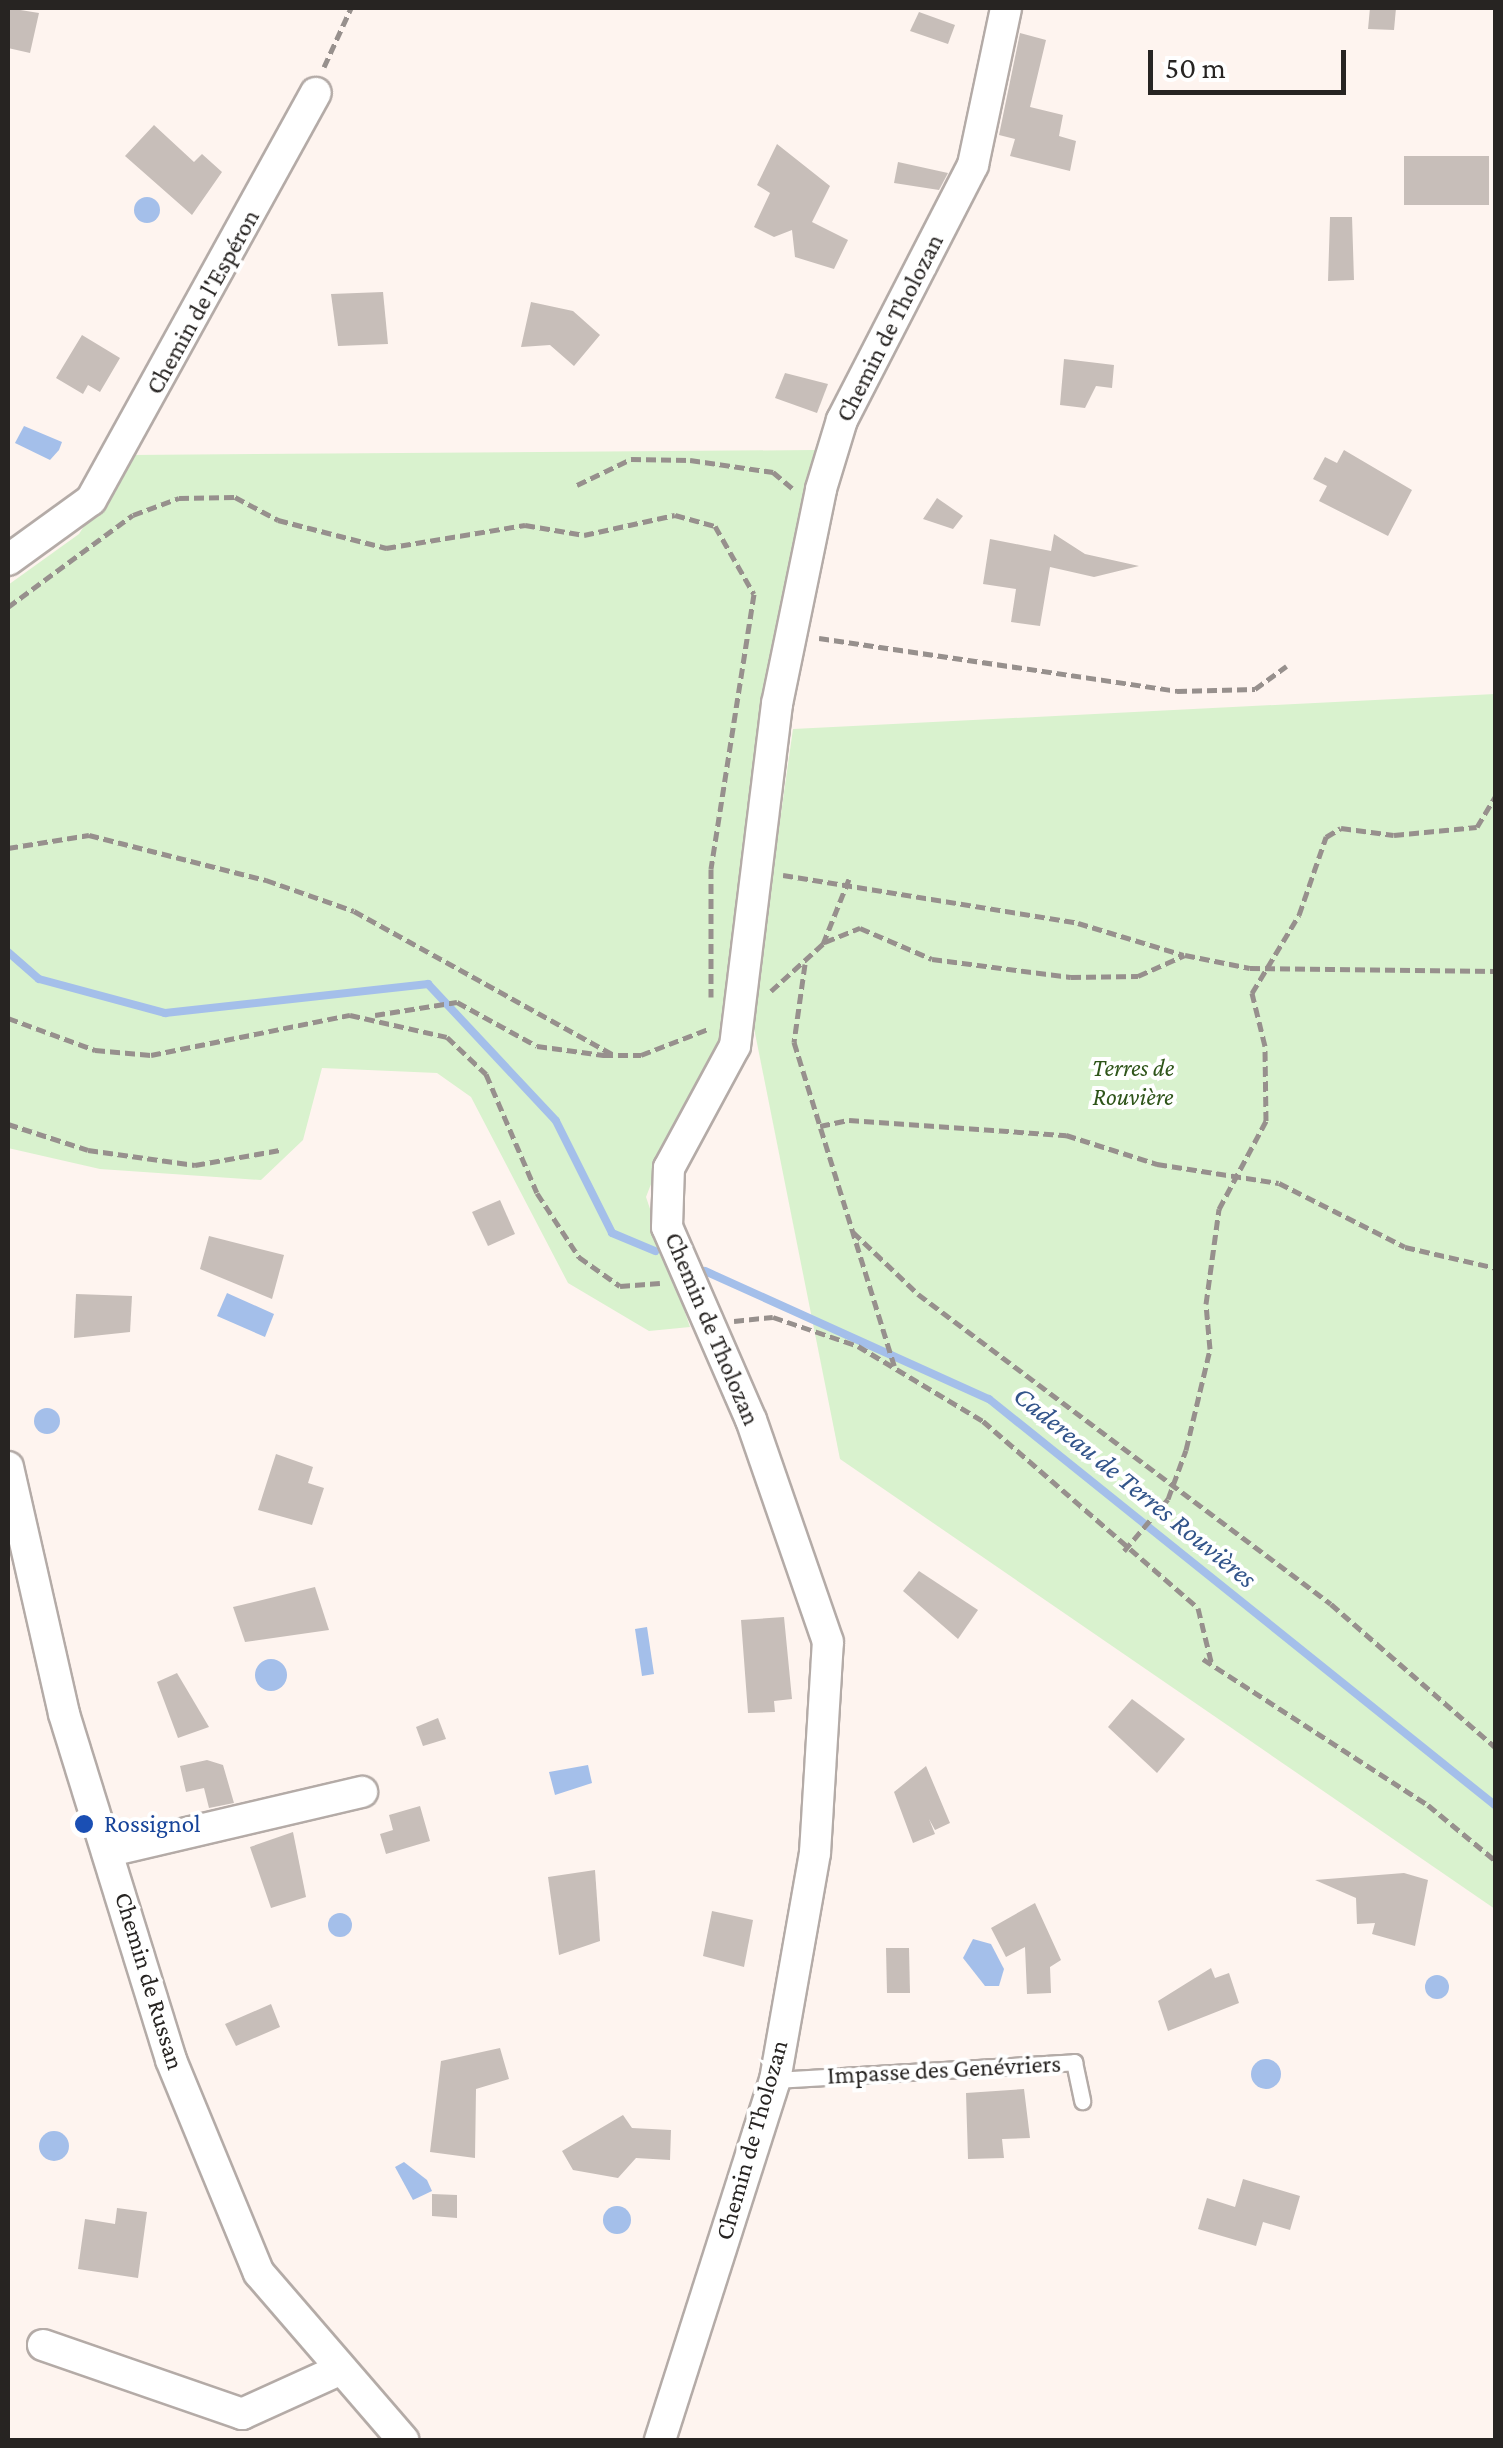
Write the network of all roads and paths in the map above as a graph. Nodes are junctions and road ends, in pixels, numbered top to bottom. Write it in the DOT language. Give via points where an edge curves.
graph roads {
  1 [pos="351,8"];
  2 [pos="1006,8"];
  3 [pos="316,93"];
  4 [pos="577,485"];
  5 [pos="816,509"];
  6 [pos="8,560"];
  7 [pos="8,607"];
  8 [pos="791,637"];
  9 [pos="1288,666"];
  10 [pos="1496,795"];
  11 [pos="8,848"];
  12 [pos="755,876"];
  13 [pos="850,879"];
  14 [pos="823,944"];
  15 [pos="1185,956"];
  16 [pos="805,964"];
  17 [pos="1264,965"];
  18 [pos="1496,970"];
  19 [pos="725,1010"];
  20 [pos="375,1015"];
  21 [pos="8,1018"];
  22 [pos="614,1055"];
  23 [pos="8,1124"];
  24 [pos="820,1126"];
  25 [pos="280,1150"];
  26 [pos="1232,1175"];
  27 [pos="853,1232"];
  28 [pos="1496,1268"];
  29 [pos="684,1273"];
  30 [pos="712,1334"];
  31 [pos="895,1369"];
  32 [pos="8,1467"];
  33 [pos="1174,1478"];
  34 [pos="1124,1551"];
  35 [pos="1203,1660"];
  36 [pos="1212,1665"];
  37 [pos="1496,1748"];
  38 [pos="362,1792"];
  39 [pos="110,1851"];
  40 [pos="1496,1862"];
  41 [pos="775,2080"];
  42 [pos="1082,2100"];
  43 [pos="43,2345"];
  44 [pos="341,2369"];
  45 [pos="403,2440"];
  46 [pos="660,2440"];
  1 -- 3 [label="path"];
  2 -- 5 [label="street, Chemin de Tholozan" via="973,165 842,420"];
  3 -- 6 [label="street, Chemin de l'Espéron" via="91,500"];
  4 -- 5 [label="path" via="632,459 690,460 772,472"];
  5 -- 8 [label="street, Chemin de Tholozan"];
  7 -- 19 [label="path" via="132,515 179,498 235,497 278,520 386,548 525,525 584,535 675,516 715,526 754,594 711,868"];
  8 -- 9 [label="path" via="1177,691 1255,689"];
  8 -- 12 [label="street, Chemin de Tholozan"];
  10 -- 17 [label="path" via="1477,828 1394,836 1341,828 1326,837 1298,915"];
  11 -- 22 [label="path" via="89,835 266,880 354,911"];
  12 -- 13 [label="path"];
  12 -- 19 [label="street, Chemin de Tholozan"];
  13 -- 14 [label="path"];
  13 -- 15 [label="path" via="1078,922"];
  14 -- 15 [label="path" via="860,928 932,959 1071,976 1138,976"];
  14 -- 16 [label="path"];
  15 -- 17 [label="path"];
  16 -- 19 [label="path"];
  16 -- 24 [label="path" via="794,1042"];
  17 -- 18 [label="path"];
  17 -- 26 [label="path" via="1252,993 1265,1046 1266,1121"];
  19 -- 22 [label="path" via="641,1055"];
  19 -- 29 [label="street, Chemin de Tholozan" via="724,1075 669,1168 667,1227"];
  20 -- 21 [label="path" via="151,1055 94,1050"];
  20 -- 22 [label="path" via="457,1002 537,1046"];
  20 -- 29 [label="path" via="466,1047 580,1257 620,1286 650,1287"];
  23 -- 25 [label="path" via="88,1150 195,1165"];
  24 -- 26 [label="path" via="850,1120 1066,1135"];
  24 -- 27 [label="path"];
  26 -- 28 [label="path" via="1290,1188 1406,1248"];
  26 -- 33 [label="path" via="1212,1243 1210,1349"];
  27 -- 31 [label="path"];
  27 -- 33 [label="path" via="918,1294"];
  29 -- 30 [label="street, Chemin de Tholozan"];
  30 -- 31 [label="path" via="748,1312"];
  30 -- 41 [label="street, Chemin de Tholozan" via="828,1642 815,1853"];
  31 -- 34 [label="path" via="1029,1455"];
  32 -- 39 [label="street, Chemin de Russan" via="64,1714"];
  33 -- 34 [label="path" via="1168,1499"];
  33 -- 37 [label="path"];
  34 -- 36 [label="path" via="1198,1608"];
  35 -- 36 [label="path"];
  36 -- 40 [label="path" via="1428,1805"];
  38 -- 39 [label="street"];
  39 -- 44 [label="street, Chemin de Russan" via="171,2060 259,2274"];
  41 -- 42 [label="lane, Impasse des Genévriers" via="1074,2062"];
  41 -- 46 [label="street, Chemin de Tholozan"];
  43 -- 44 [label="street" via="242,2414"];
  44 -- 45 [label="street, Chemin de Russan"];
}
